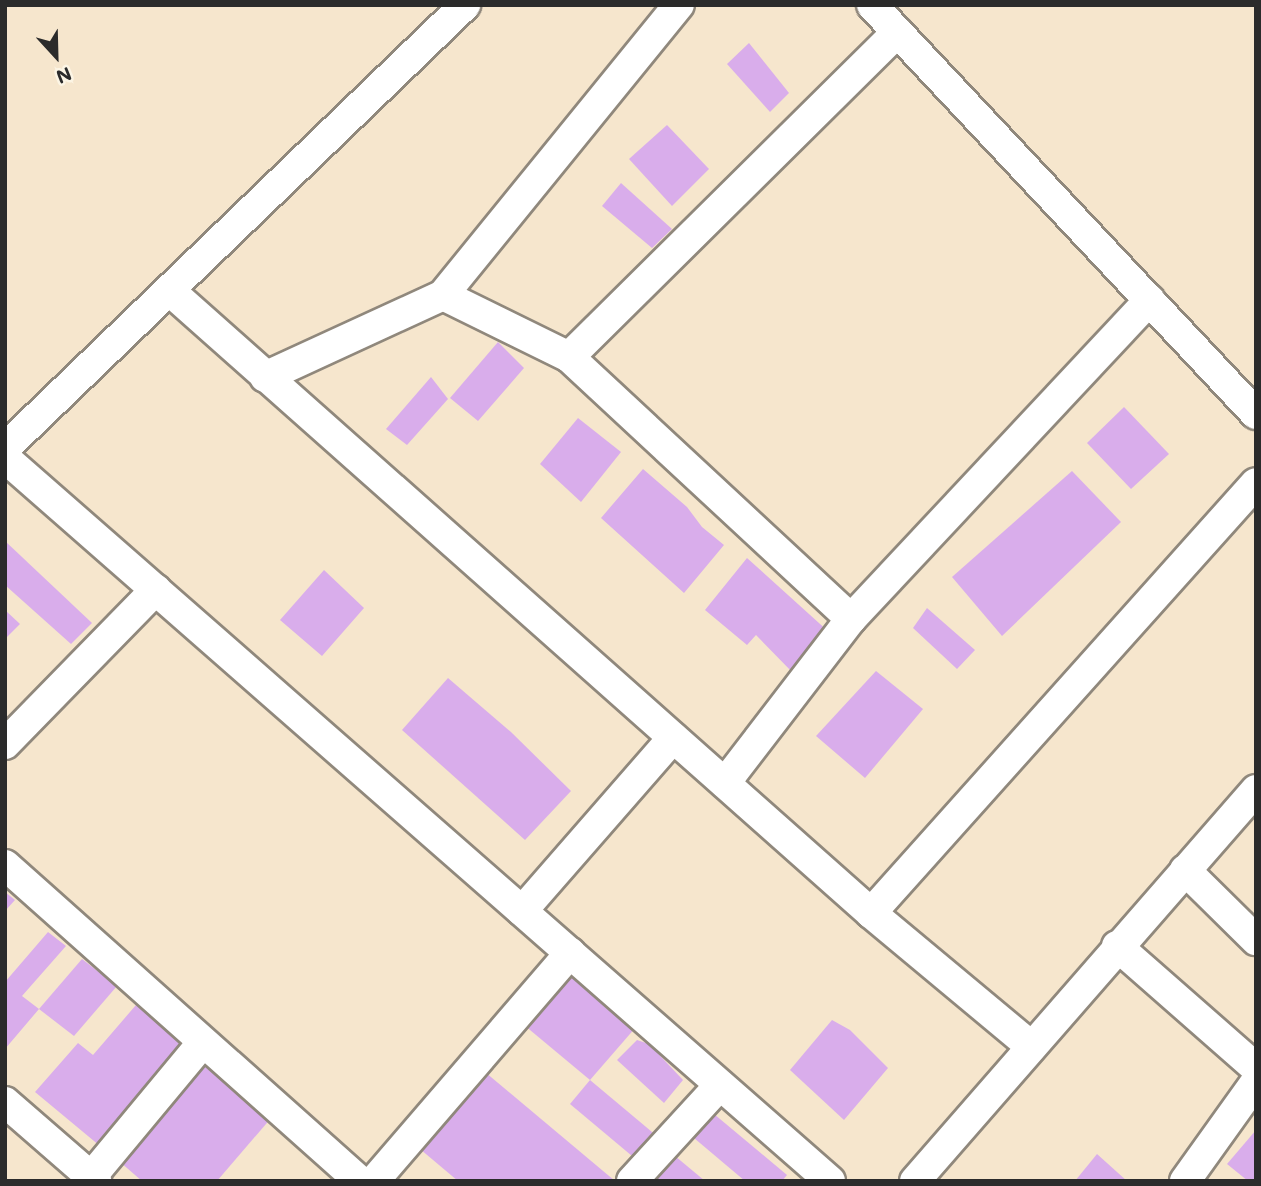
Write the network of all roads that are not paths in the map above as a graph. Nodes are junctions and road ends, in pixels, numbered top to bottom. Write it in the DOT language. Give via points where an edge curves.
graph roads {
  1 [pos="465,5"];
  2 [pos="679,5"];
  3 [pos="872,5"];
  4 [pos="897,32"];
  5 [pos="169,290"];
  6 [pos="443,295"];
  7 [pos="1149,300"];
  8 [pos="569,357"];
  9 [pos="265,377"];
  10 [pos="1256,414"];
  11 [pos="5,448"];
  12 [pos="5,458"];
  13 [pos="1256,482"];
  14 [pos="156,589"];
  15 [pos="851,619"];
  16 [pos="673,738"];
  17 [pos="5,744"];
  18 [pos="725,783"];
  19 [pos="1256,790"];
  20 [pos="5,865"];
  21 [pos="1185,870"];
  22 [pos="522,911"];
  23 [pos="871,913"];
  24 [pos="1256,940"];
  25 [pos="1117,946"];
  26 [pos="570,953"];
  27 [pos="204,1042"];
  28 [pos="1032,1047"];
  29 [pos="1256,1069"];
  30 [pos="1256,1082"];
  31 [pos="720,1085"];
  32 [pos="5,1101"];
  33 [pos="1195,1177"];
  34 [pos="93,1179"];
  35 [pos="360,1181"];
  36 [pos="374,1181"];
  37 [pos="632,1181"];
  38 [pos="830,1181"];
  39 [pos="915,1181"];
  1 -- 5 [label="street"];
  2 -- 6 [label="street"];
  3 -- 4 [label="street"];
  4 -- 7 [label="street"];
  4 -- 8 [label="street"];
  5 -- 9 [label="street"];
  5 -- 11 [label="street"];
  6 -- 8 [label="street"];
  6 -- 9 [label="street"];
  7 -- 10 [label="street"];
  7 -- 15 [label="street"];
  8 -- 15 [label="street"];
  9 -- 16 [label="street"];
  12 -- 14 [label="street"];
  13 -- 23 [label="street"];
  14 -- 17 [label="street"];
  14 -- 22 [label="street"];
  15 -- 18 [label="street"];
  16 -- 18 [label="street"];
  16 -- 22 [label="street"];
  18 -- 23 [label="street"];
  19 -- 21 [label="street"];
  20 -- 27 [label="street"];
  21 -- 24 [label="street"];
  21 -- 25 [label="street"];
  22 -- 26 [label="street"];
  23 -- 28 [label="street"];
  25 -- 28 [label="street"];
  25 -- 29 [label="street"];
  26 -- 31 [label="street"];
  26 -- 36 [label="street"];
  27 -- 34 [label="street"];
  27 -- 35 [label="street"];
  28 -- 39 [label="street"];
  30 -- 33 [label="street"];
  31 -- 37 [label="street"];
  31 -- 38 [label="street"];
  32 -- 34 [label="street"];
}
